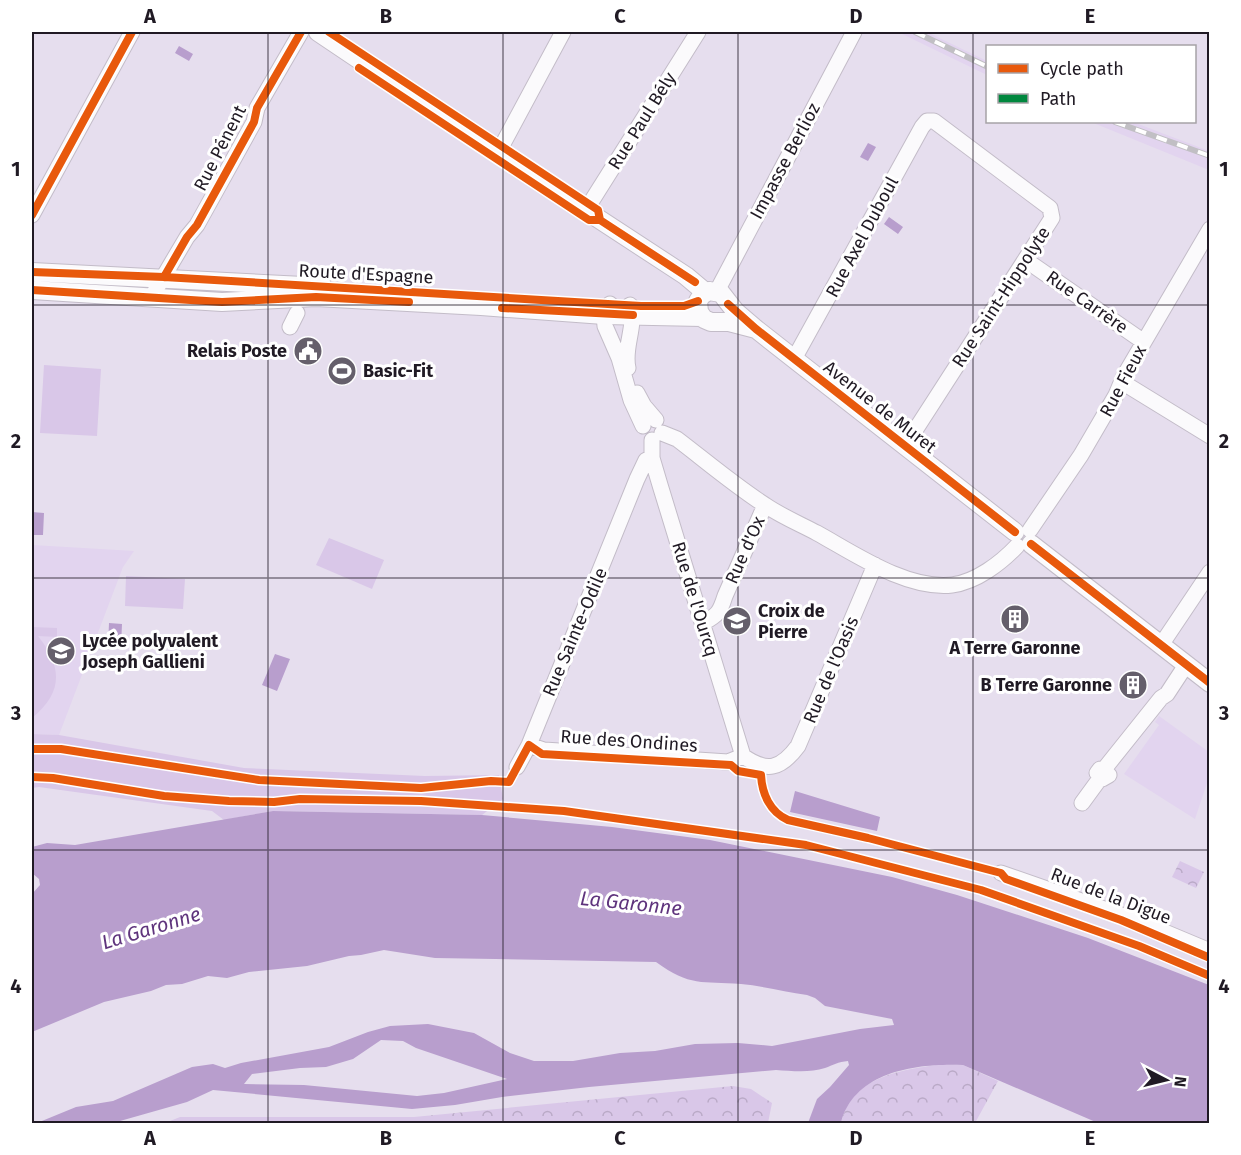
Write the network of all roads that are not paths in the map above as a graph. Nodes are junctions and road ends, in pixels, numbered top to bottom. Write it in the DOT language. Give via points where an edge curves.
graph roads {
  1 [pos="132,32"];
  2 [pos="301,32"];
  3 [pos="318,32"];
  4 [pos="563,32"];
  5 [pos="698,32"];
  6 [pos="854,32"];
  7 [pos="934,122"];
  8 [pos="498,153"];
  9 [pos="586,210"];
  10 [pos="32,215"];
  11 [pos="1209,229"];
  12 [pos="1030,263"];
  13 [pos="32,272"];
  14 [pos="164,277"];
  15 [pos="32,291"];
  16 [pos="151,298"];
  17 [pos="711,304"];
  18 [pos="607,309"];
  19 [pos="631,310"];
  20 [pos="1144,342"];
  21 [pos="795,360"];
  22 [pos="1122,382"];
  23 [pos="653,430"];
  24 [pos="1209,436"];
  25 [pos="905,446"];
  26 [pos="652,458"];
  27 [pos="660,485"];
  28 [pos="632,495"];
  29 [pos="765,505"];
  30 [pos="1023,538"];
  31 [pos="875,565"];
  32 [pos="1209,572"];
  33 [pos="725,596"];
  34 [pos="698,605"];
  35 [pos="703,623"];
  36 [pos="1161,645"];
  37 [pos="1182,670"];
  38 [pos="1209,683"];
  39 [pos="529,745"];
  40 [pos="743,756"];
  41 [pos="775,765"];
  42 [pos="516,767"];
  43 [pos="1082,803"];
  44 [pos="1001,873"];
  45 [pos="1209,951"];
  1 -- 10 [label="street"];
  2 -- 14 [label="street, Rue Pénent" via="197,225"];
  3 -- 8 [label="main road, Avenue de Muret"];
  4 -- 8 [label="street"];
  5 -- 9 [label="street, Rue Paul Bély"];
  6 -- 17 [label="street, Impasse Berlioz"];
  7 -- 21 [label="street, Rue Axel Duboul" via="927,121 922,127"];
  7 -- 25 [label="street, Rue Saint-Hippolyte" via="1050,208 1052,218"];
  8 -- 9 [label="main road, Avenue de Muret"];
  9 -- 17 [label="main road, Avenue de Muret" via="686,276"];
  11 -- 20 [label="street, Rue Fieux"];
  12 -- 20 [label="street, Rue Carrère"];
  13 -- 14 [label="main road, Route d'Espagne"];
  14 -- 16 [label="street"];
  14 -- 18 [label="main road, Route d'Espagne"];
  15 -- 16 [label="main road, Route d'Espagne"];
  16 -- 18 [label="main road, Route d'Espagne" via="222,302 316,297"];
  17 -- 19 [label="main road, Route d'Espagne"];
  17 -- 21 [label="main road, Avenue de Muret" via="756,329"];
  18 -- 19 [label="main road, Route d'Espagne"];
  18 -- 23 [label="street" via="605,326 631,400"];
  19 -- 23 [label="street" via="626,357"];
  20 -- 22 [label="street, Rue Fieux"];
  21 -- 25 [label="main road, Avenue de Muret"];
  22 -- 24 [label="street"];
  22 -- 30 [label="street, Rue Fieux" via="1081,455"];
  23 -- 26 [label="street, Rue de l'Ourcq"];
  23 -- 29 [label="street, Rue Fieux" via="677,439"];
  25 -- 30 [label="main road, Avenue de Muret"];
  26 -- 27 [label="street, Rue de l'Ourcq"];
  26 -- 28 [label="street, Rue Sainte-Odile" via="646,460"];
  27 -- 28 [label="street"];
  27 -- 34 [label="street, Rue de l'Ourcq"];
  28 -- 39 [label="street, Rue Sainte-Odile"];
  29 -- 31 [label="street, Rue Fieux"];
  29 -- 33 [label="street, Rue d'Ox"];
  30 -- 31 [label="street, Rue Fieux" via="997,565 954,585 920,583"];
  30 -- 36 [label="main road, Avenue de Muret"];
  31 -- 41 [label="street, Rue de l'Oasis" via="798,746 787,761"];
  32 -- 36 [label="street"];
  33 -- 34 [label="street, Rue d'Ox"];
  33 -- 35 [label="street, Rue d'Ox" via="721,610"];
  34 -- 35 [label="street, Rue de l'Ourcq"];
  35 -- 40 [label="street, Rue de l'Ourcq"];
  36 -- 37 [label="main road, Avenue de Muret"];
  37 -- 38 [label="main road, Avenue de Muret"];
  37 -- 43 [label="street" via="1105,768 1100,769 1097,773 1101,777"];
  39 -- 40 [label="street, Rue des Ondines" via="544,750 728,762"];
  39 -- 42 [label="street, Rue Sainte-Odile"];
  40 -- 41 [label="street, Rue des Ondines" via="756,764"];
  44 -- 45 [label="street, Rue de la Digue" via="1136,920"];
}
